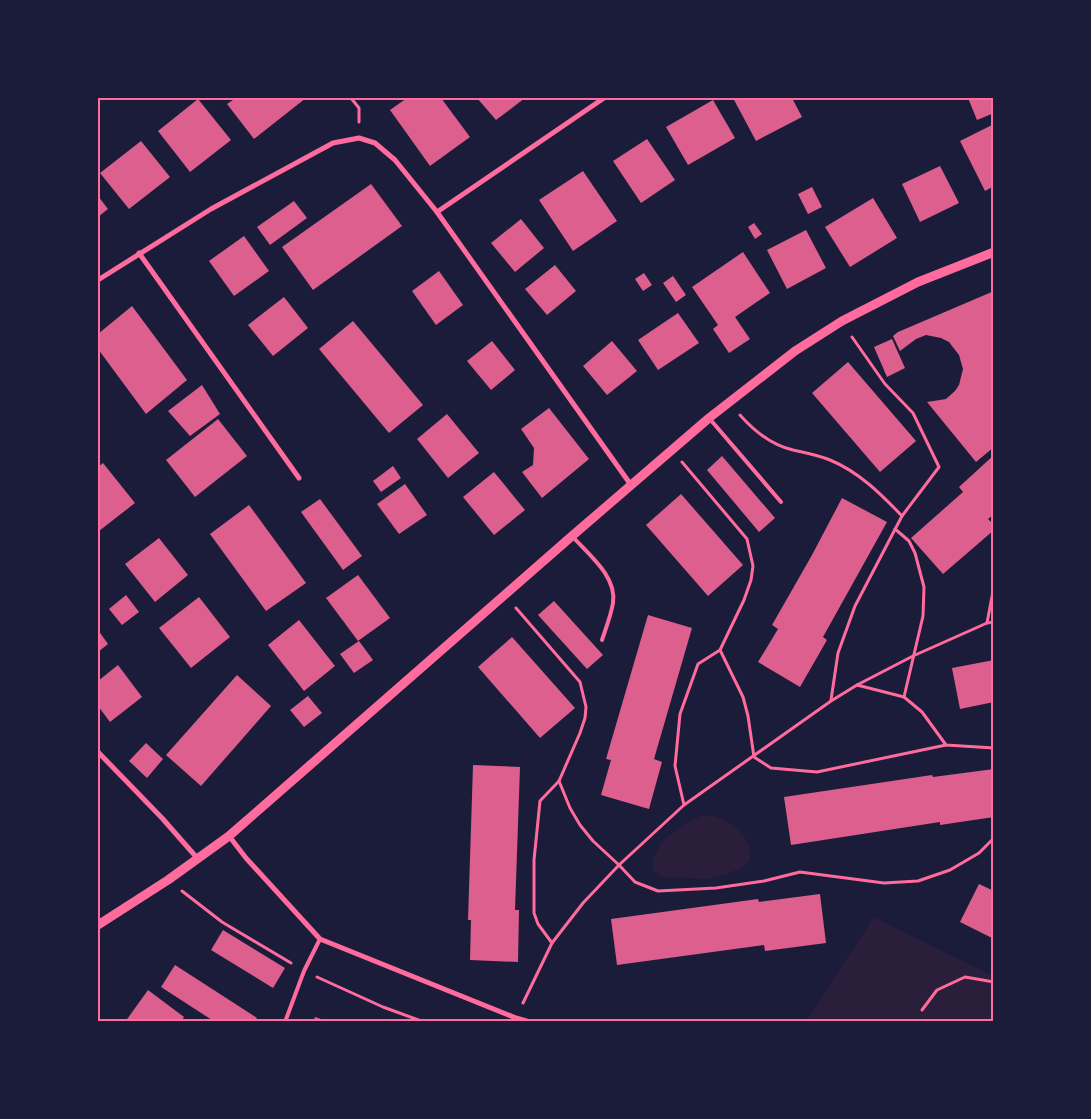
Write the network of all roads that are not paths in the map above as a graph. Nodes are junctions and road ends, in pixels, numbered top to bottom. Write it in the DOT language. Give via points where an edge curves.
graph roads {
  1 [pos="604,98"];
  2 [pos="437,212"];
  3 [pos="994,252"];
  4 [pos="139,253"];
  5 [pos="98,280"];
  6 [pos="709,418"];
  7 [pos="299,478"];
  8 [pos="631,485"];
  9 [pos="781,502"];
  10 [pos="572,536"];
  11 [pos="602,640"];
  12 [pos="98,752"];
  13 [pos="229,836"];
  14 [pos="198,859"];
  15 [pos="98,925"];
  16 [pos="320,939"];
  17 [pos="285,1022"];
  18 [pos="530,1022"];
  1 -- 2 [label="street"];
  2 -- 4 [label="street" via="395,160 375,144 359,138 333,143 211,209"];
  2 -- 8 [label="street"];
  3 -- 6 [label="street" via="918,282 842,321 795,351"];
  4 -- 5 [label="street"];
  4 -- 7 [label="street"];
  6 -- 8 [label="street"];
  6 -- 9 [label="lane"];
  8 -- 10 [label="street"];
  10 -- 11 [label="lane" via="606,574 613,587 614,601"];
  10 -- 13 [label="street"];
  12 -- 14 [label="street"];
  13 -- 14 [label="street"];
  13 -- 16 [label="street"];
  14 -- 15 [label="street"];
  16 -- 17 [label="lane"];
  16 -- 18 [label="street"];
}
